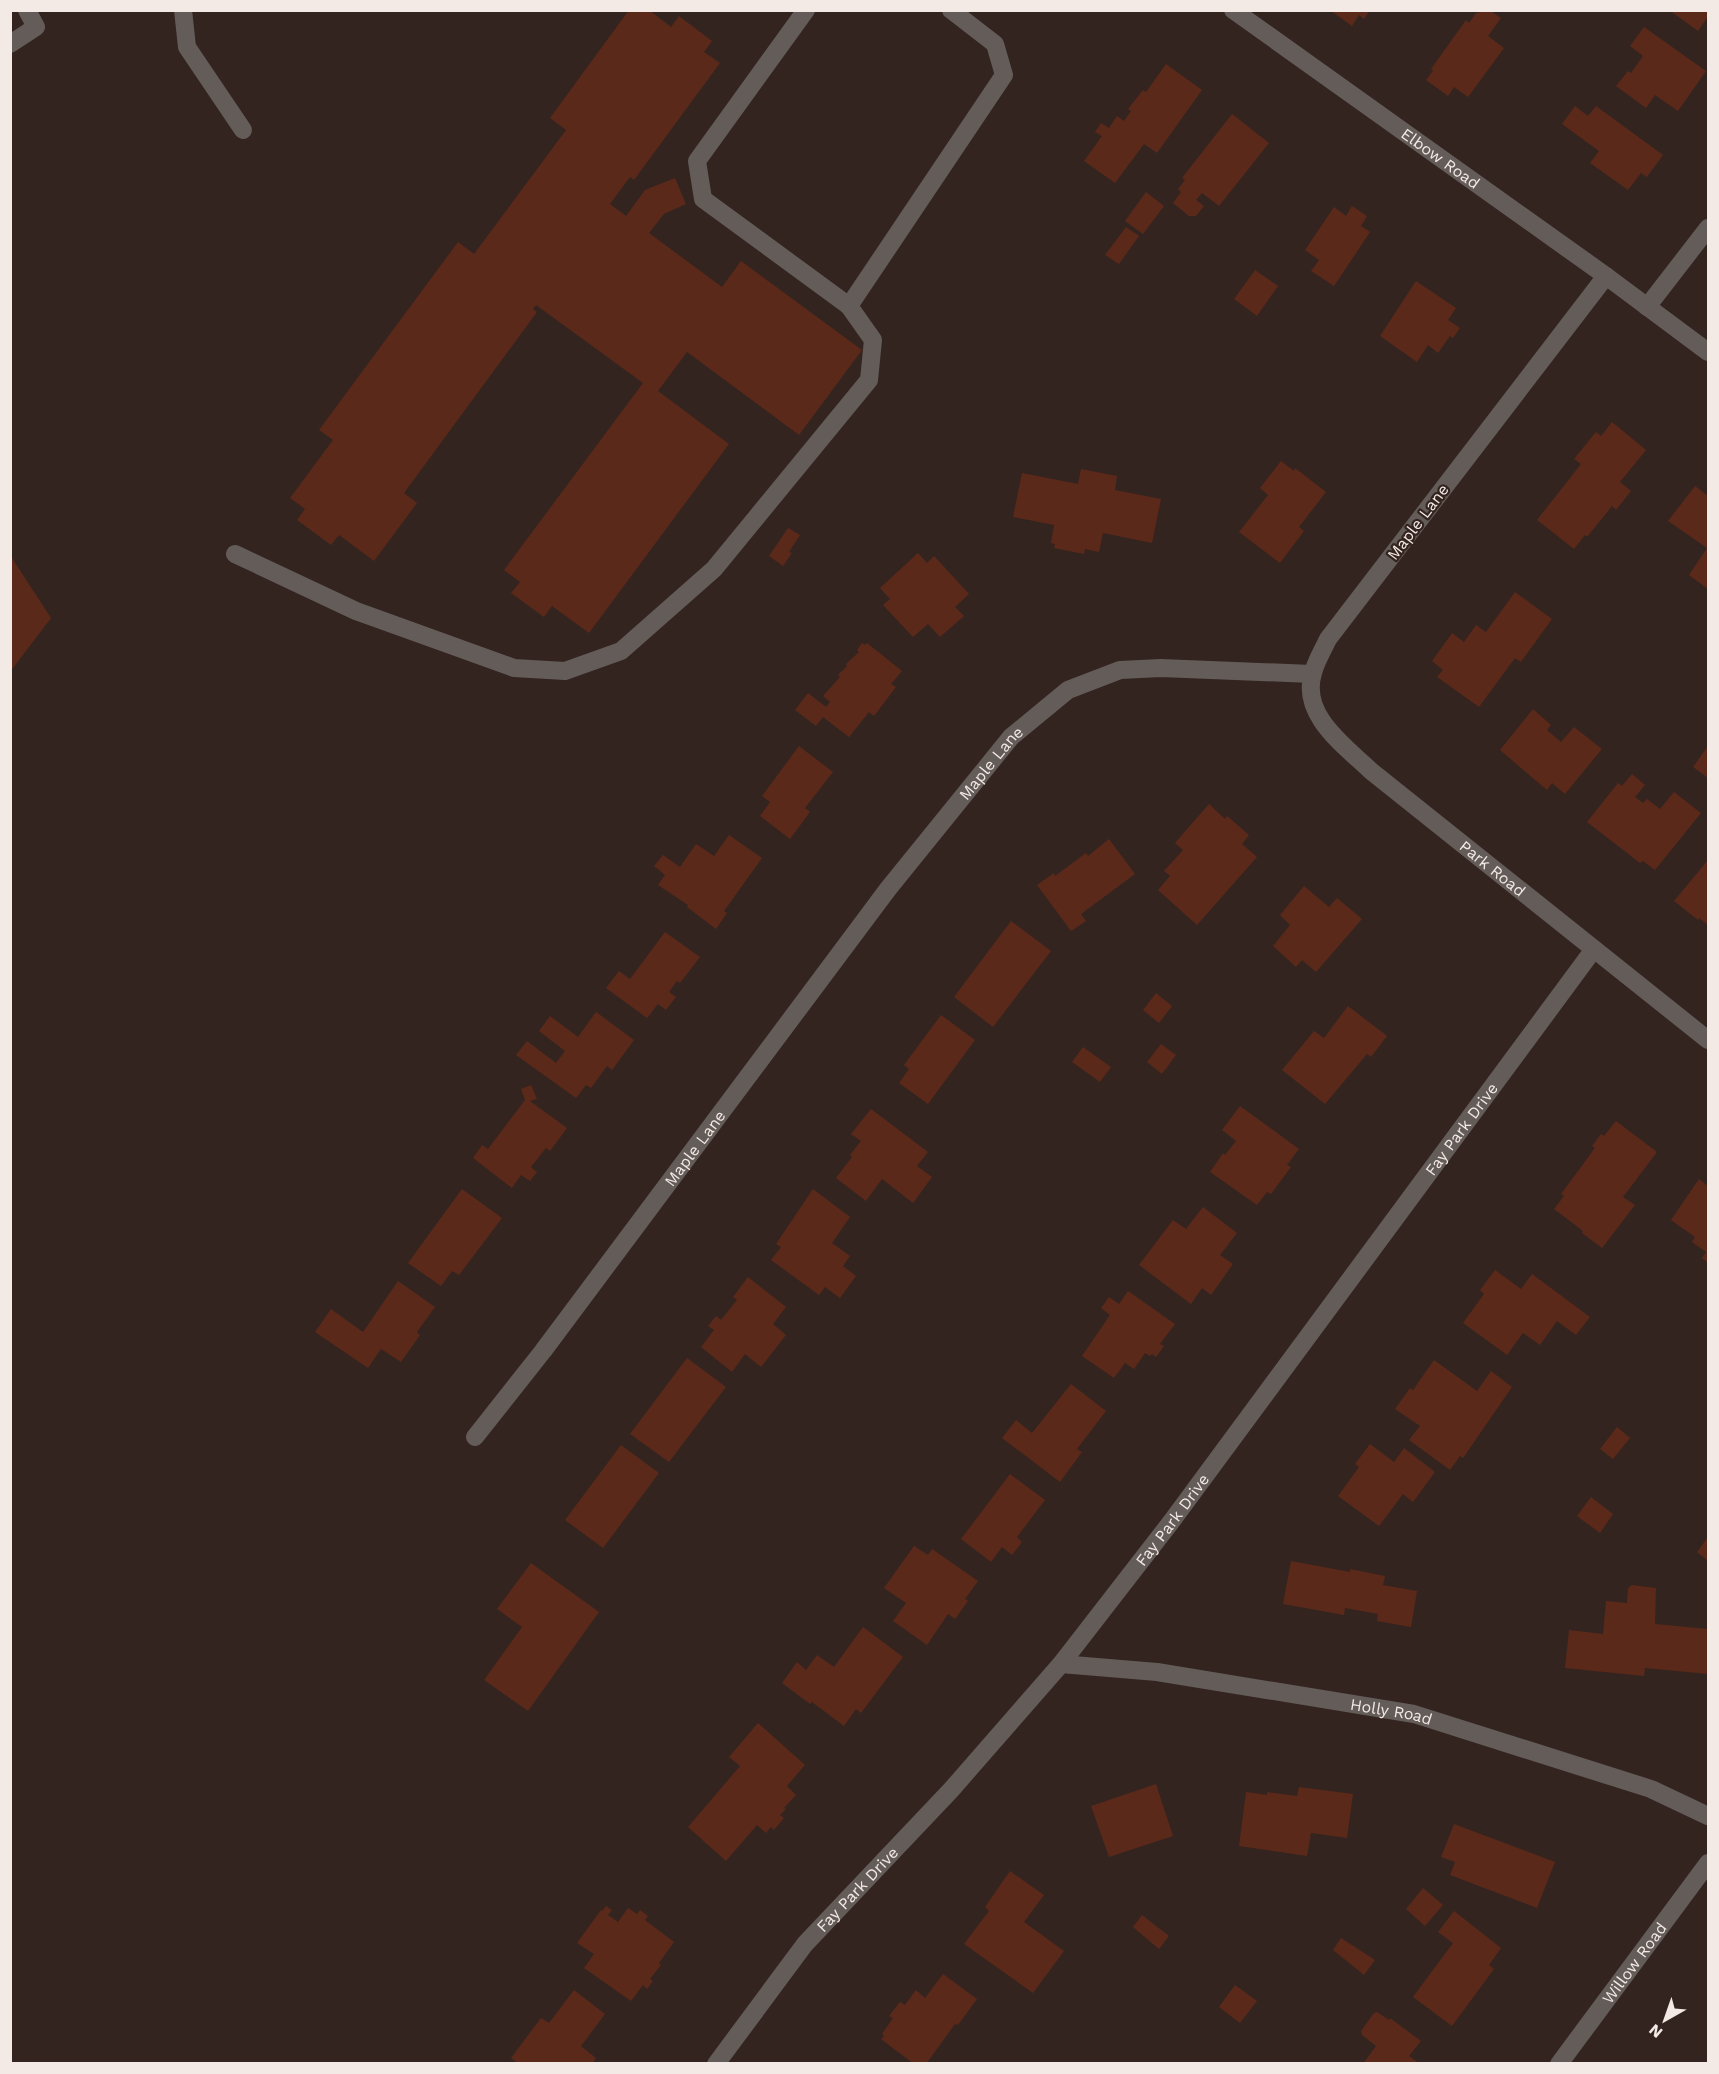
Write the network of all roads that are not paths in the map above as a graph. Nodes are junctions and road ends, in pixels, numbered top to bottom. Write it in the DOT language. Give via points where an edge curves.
graph roads {
  1 [pos="27,10"];
  2 [pos="183,10"];
  3 [pos="806,10"];
  4 [pos="951,10"];
  5 [pos="1233,10"];
  6 [pos="10,44"];
  7 [pos="243,130"];
  8 [pos="1708,228"];
  9 [pos="1606,276"];
  10 [pos="849,306"];
  11 [pos="1647,307"];
  12 [pos="1708,352"];
  13 [pos="235,554"];
  14 [pos="1312,674"];
  15 [pos="1594,949"];
  16 [pos="1708,1040"];
  17 [pos="475,1437"];
  18 [pos="1061,1664"];
  19 [pos="1708,1816"];
  20 [pos="1708,1863"];
  21 [pos="716,2064"];
  22 [pos="1559,2064"];
  1 -- 6 [label="street" via="36,27"];
  2 -- 7 [label="street" via="187,46"];
  3 -- 10 [label="street" via="697,161 703,199"];
  4 -- 10 [label="street" via="995,44 1004,75"];
  5 -- 9 [label="street, Elbow Road"];
  8 -- 11 [label="street"];
  9 -- 11 [label="street, Elbow Road"];
  9 -- 14 [label="street, Maple Lane" via="1328,639"];
  10 -- 13 [label="street" via="873,340 869,380 714,569 621,651 566,671 514,668 356,611"];
  11 -- 12 [label="street, Elbow Road"];
  14 -- 15 [label="street, Park Road" via="1311,700 1322,723 1371,771"];
  14 -- 17 [label="street, Maple Lane" via="1120,670 1068,690 1011,737 888,889"];
  15 -- 16 [label="street, Park Road"];
  15 -- 18 [label="street, Fay Park Drive" via="1171,1522"];
  18 -- 19 [label="street, Holly Road" via="1157,1672 1414,1714 1651,1789"];
  18 -- 21 [label="street, Fay Park Drive" via="951,1790 805,1944"];
  20 -- 22 [label="street, Willow Road"];
}
